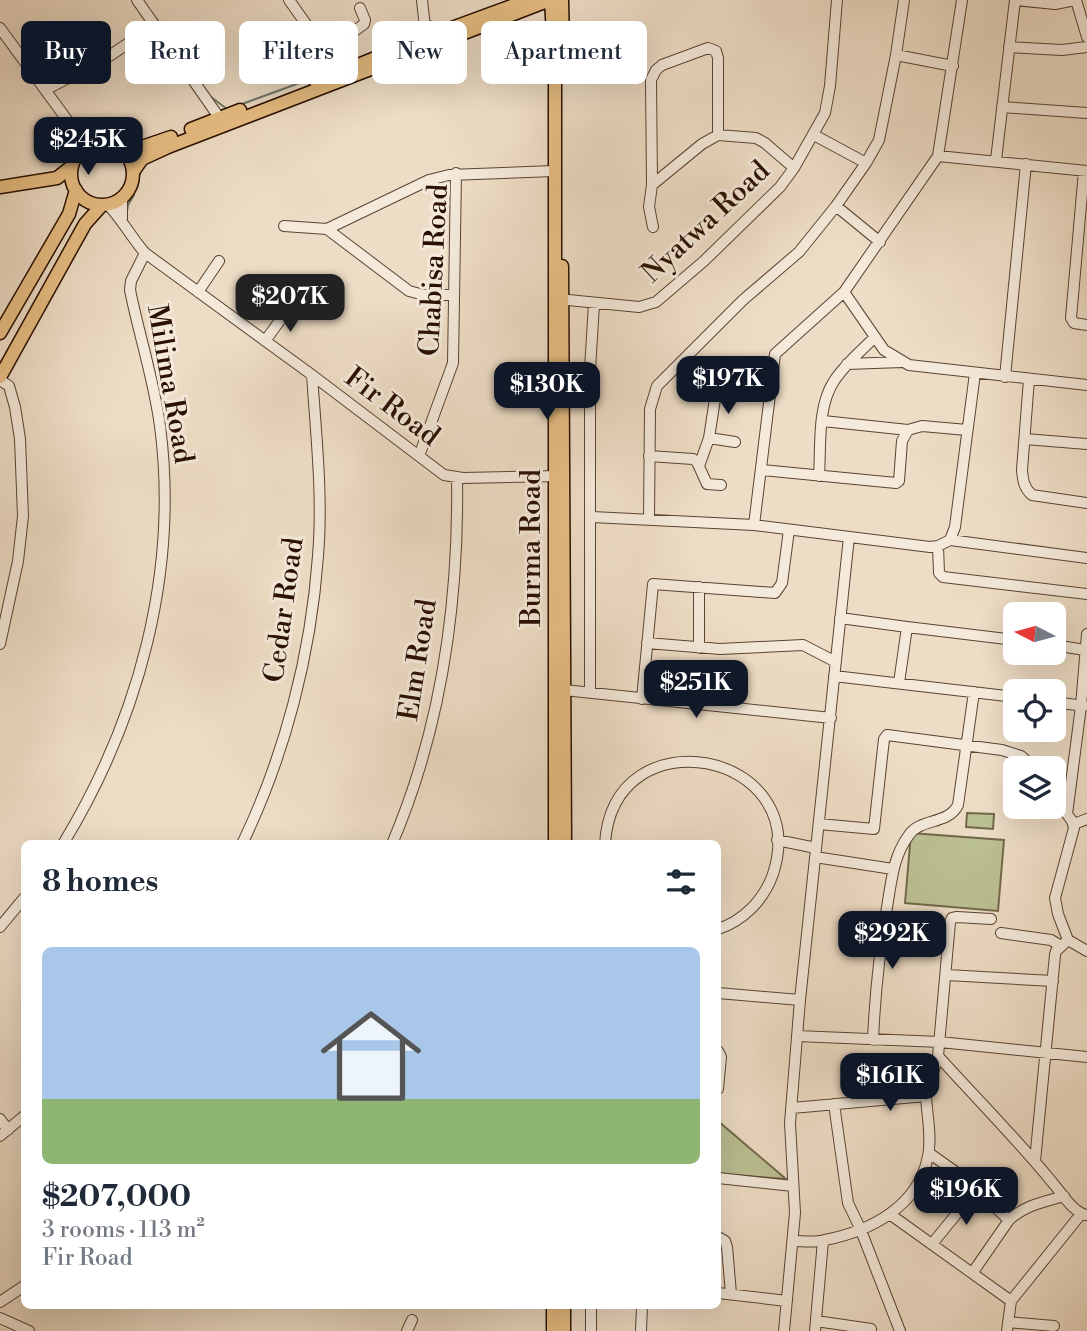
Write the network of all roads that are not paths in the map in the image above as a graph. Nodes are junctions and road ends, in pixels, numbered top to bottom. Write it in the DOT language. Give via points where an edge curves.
graph roads {
  1 [pos="137,0"];
  2 [pos="289,0"];
  3 [pos="422,0"];
  4 [pos="528,0"];
  5 [pos="551,0"];
  6 [pos="562,0"];
  7 [pos="837,0"];
  8 [pos="904,0"];
  9 [pos="962,0"];
  10 [pos="1015,0"];
  11 [pos="1075,0"];
  12 [pos="360,8"];
  13 [pos="152,21"];
  14 [pos="304,21"];
  15 [pos="426,21"];
  16 [pos="467,25"];
  17 [pos="0,28"];
  18 [pos="358,28"];
  19 [pos="467,28"];
  20 [pos="1087,37"];
  21 [pos="125,46"];
  22 [pos="1009,47"];
  23 [pos="1087,47"];
  24 [pos="897,55"];
  25 [pos="953,66"];
  26 [pos="196,84"];
  27 [pos="323,84"];
  28 [pos="45,90"];
  29 [pos="1002,107"];
  30 [pos="1087,113"];
  31 [pos="222,121"];
  32 [pos="73,128"];
  33 [pos="718,135"];
  34 [pos="814,135"];
  35 [pos="92,144"];
  36 [pos="117,146"];
  37 [pos="938,156"];
  38 [pos="996,160"];
  39 [pos="73,162"];
  40 [pos="866,163"];
  41 [pos="1026,164"];
  42 [pos="794,168"];
  43 [pos="554,171"];
  44 [pos="1086,171"];
  45 [pos="134,172"];
  46 [pos="456,173"];
  47 [pos="652,185"];
  48 [pos="0,189"];
  49 [pos="75,189"];
  50 [pos="122,197"];
  51 [pos="105,205"];
  52 [pos="836,206"];
  53 [pos="122,220"];
  54 [pos="1083,225"];
  55 [pos="284,226"];
  56 [pos="653,227"];
  57 [pos="327,229"];
  58 [pos="880,242"];
  59 [pos="145,253"];
  60 [pos="219,261"];
  61 [pos="198,292"];
  62 [pos="844,292"];
  63 [pos="452,295"];
  64 [pos="558,299"];
  65 [pos="594,304"];
  66 [pos="289,308"];
  67 [pos="1087,325"];
  68 [pos="0,333"];
  69 [pos="875,337"];
  70 [pos="265,341"];
  71 [pos="12,355"];
  72 [pos="902,362"];
  73 [pos="847,364"];
  74 [pos="719,373"];
  75 [pos="975,373"];
  76 [pos="312,375"];
  77 [pos="1005,377"];
  78 [pos="0,379"];
  79 [pos="1029,379"];
  80 [pos="1087,385"];
  81 [pos="12,394"];
  82 [pos="823,421"];
  83 [pos="908,430"];
  84 [pos="967,430"];
  85 [pos="709,438"];
  86 [pos="1025,439"];
  87 [pos="735,442"];
  88 [pos="1087,443"];
  89 [pos="419,456"];
  90 [pos="649,456"];
  91 [pos="699,466"];
  92 [pos="762,470"];
  93 [pos="560,476"];
  94 [pos="819,476"];
  95 [pos="457,477"];
  96 [pos="721,485"];
  97 [pos="1087,503"];
  98 [pos="592,517"];
  99 [pos="649,519"];
  100 [pos="754,526"];
  101 [pos="789,530"];
  102 [pos="849,537"];
  103 [pos="950,540"];
  104 [pos="938,546"];
  105 [pos="1087,558"];
  106 [pos="699,587"];
  107 [pos="1087,594"];
  108 [pos="840,618"];
  109 [pos="906,627"];
  110 [pos="1087,634"];
  111 [pos="1003,639"];
  112 [pos="647,643"];
  113 [pos="0,644"];
  114 [pos="1066,647"];
  115 [pos="699,648"];
  116 [pos="1085,650"];
  117 [pos="836,662"];
  118 [pos="834,676"];
  119 [pos="900,683"];
  120 [pos="564,690"];
  121 [pos="590,692"];
  122 [pos="974,692"];
  123 [pos="1003,696"];
  124 [pos="642,699"];
  125 [pos="1066,704"];
  126 [pos="1084,706"];
  127 [pos="831,718"];
  128 [pos="967,745"];
  129 [pos="1021,756"];
  130 [pos="1067,814"];
  131 [pos="1087,820"];
  132 [pos="819,824"];
  133 [pos="1074,824"];
  134 [pos="64,840"];
  135 [pos="244,840"];
  136 [pos="393,840"];
  137 [pos="555,840"];
  138 [pos="565,840"];
  139 [pos="606,840"];
  140 [pos="777,841"];
  141 [pos="816,852"];
  142 [pos="893,869"];
  143 [pos="21,902"];
  144 [pos="991,919"];
  145 [pos="0,927"];
  146 [pos="721,928"];
  147 [pos="1001,933"];
  148 [pos="1064,943"];
  149 [pos="1087,951"];
  150 [pos="947,975"];
  151 [pos="1053,981"];
  152 [pos="721,993"];
  153 [pos="800,1000"];
  154 [pos="797,1036"];
  155 [pos="873,1040"];
  156 [pos="940,1042"];
  157 [pos="1046,1052"];
  158 [pos="938,1056"];
  159 [pos="1087,1057"];
  160 [pos="926,1096"];
  161 [pos="834,1104"];
  162 [pos="792,1108"];
  163 [pos="0,1119"];
  164 [pos="21,1119"];
  165 [pos="4,1133"];
  166 [pos="929,1153"];
  167 [pos="1035,1161"];
  168 [pos="721,1178"];
  169 [pos="793,1185"];
  170 [pos="976,1190"];
  171 [pos="1064,1196"];
  172 [pos="891,1215"];
  173 [pos="1084,1215"];
  174 [pos="1009,1220"];
  175 [pos="860,1228"];
  176 [pos="721,1239"];
  177 [pos="793,1241"];
  178 [pos="823,1241"];
  179 [pos="932,1244"];
  180 [pos="973,1272"];
  181 [pos="21,1288"];
  182 [pos="721,1293"];
  183 [pos="731,1294"];
  184 [pos="787,1301"];
  185 [pos="1011,1301"];
  186 [pos="0,1302"];
  187 [pos="554,1309"];
  188 [pos="564,1309"];
  189 [pos="591,1309"];
  190 [pos="642,1309"];
  191 [pos="0,1318"];
  192 [pos="412,1320"];
  193 [pos="815,1326"];
  194 [pos="1054,1326"];
  195 [pos="1007,1327"];
  196 [pos="871,1329"];
  197 [pos="29,1331"];
  198 [pos="407,1331"];
  199 [pos="553,1331"];
  200 [pos="564,1331"];
  201 [pos="591,1331"];
  202 [pos="641,1331"];
  203 [pos="784,1331"];
  204 [pos="900,1331"];
  1 -- 13 [label="street"];
  2 -- 14 [label="street"];
  3 -- 15 [label="street"];
  4 -- 16 [label="main road"];
  5 -- 19 [label="main road"];
  5 -- 43 [label="main road, Burma Road"];
  6 -- 64 [label="main road, Burma Road"];
  7 -- 34 [label="street, Nyatwa Road" via="828,103"];
  8 -- 24 [label="street"];
  9 -- 25 [label="street"];
  10 -- 11 [label="street" via="1055,4"];
  10 -- 22 [label="street"];
  11 -- 20 [label="street"];
  12 -- 18 [label="street" via="365,20"];
  17 -- 28 [label="street"];
  21 -- 28 [label="street"];
  22 -- 23 [label="street"];
  22 -- 29 [label="street"];
  24 -- 25 [label="street"];
  24 -- 40 [label="street" via="879,139"];
  25 -- 37 [label="street"];
  26 -- 31 [label="street"];
  27 -- 31 [label="main road"];
  28 -- 32 [label="street"];
  29 -- 30 [label="street"];
  29 -- 38 [label="street"];
  31 -- 36 [label="main road" via="133,150"];
  31 -- 45 [label="main road" via="142,159"];
  32 -- 35 [label="street"];
  32 -- 39 [label="street" via="77,140"];
  33 -- 42 [label="street" via="756,138"];
  33 -- 47 [label="street"];
  33 -- 47 [label="street" via="716,51 708,48 658,67 651,80"];
  34 -- 40 [label="street"];
  34 -- 42 [label="street, Nyatwa Road"];
  35 -- 36 [label="main road"];
  35 -- 39 [label="main road"];
  36 -- 45 [label="main road"];
  37 -- 38 [label="street"];
  37 -- 58 [label="street"];
  38 -- 41 [label="street"];
  39 -- 48 [label="main road" via="57,178"];
  39 -- 49 [label="main road"];
  40 -- 52 [label="street"];
  41 -- 44 [label="street"];
  41 -- 77 [label="street"];
  42 -- 65 [label="street, Nyatwa Road" via="780,187 656,302 639,307"];
  43 -- 46 [label="street, Chabisa Road"];
  43 -- 64 [label="main road, Burma Road"];
  44 -- 54 [label="street"];
  45 -- 50 [label="main road"];
  46 -- 57 [label="street" via="429,180"];
  46 -- 63 [label="street, Chabisa Road"];
  47 -- 56 [label="street" via="649,207"];
  48 -- 49 [label="main road"];
  49 -- 51 [label="main road" via="84,199"];
  49 -- 68 [label="main road" via="69,214"];
  50 -- 51 [label="main road"];
  50 -- 53 [label="street"];
  51 -- 53 [label="street, Fir Road"];
  51 -- 71 [label="main road" via="85,224"];
  52 -- 58 [label="street"];
  52 -- 90 [label="street" via="799,252 743,300 657,386 650,409"];
  53 -- 59 [label="street, Fir Road"];
  54 -- 67 [label="street" via="1071,318"];
  55 -- 57 [label="street"];
  57 -- 63 [label="street" via="410,291"];
  58 -- 62 [label="street"];
  59 -- 61 [label="street, Fir Road"];
  59 -- 134 [label="street, Milima Road" via="130,290 162,444 164,516 158,589 145,655 115,746"];
  60 -- 61 [label="street"];
  61 -- 70 [label="street, Fir Road"];
  62 -- 69 [label="street"];
  62 -- 92 [label="street" via="775,354"];
  63 -- 89 [label="street, Chabisa Road" via="453,363"];
  64 -- 65 [label="street, Nyatwa Road"];
  64 -- 93 [label="main road, Burma Road"];
  65 -- 98 [label="street"];
  66 -- 70 [label="street"];
  69 -- 72 [label="street" via="889,355"];
  69 -- 73 [label="street"];
  70 -- 76 [label="street, Fir Road"];
  71 -- 78 [label="main road"];
  71 -- 81 [label="street"];
  72 -- 73 [label="street"];
  72 -- 75 [label="street"];
  73 -- 82 [label="street" via="826,397"];
  74 -- 85 [label="street"];
  75 -- 77 [label="street"];
  75 -- 84 [label="street"];
  76 -- 89 [label="street, Fir Road"];
  76 -- 135 [label="street, Cedar Road" via="319,518 310,618 281,744"];
  77 -- 79 [label="street"];
  78 -- 81 [label="street"];
  79 -- 80 [label="street"];
  79 -- 86 [label="street"];
  81 -- 113 [label="street" via="20,439 23,516"];
  82 -- 83 [label="street"];
  82 -- 94 [label="street"];
  83 -- 84 [label="street" via="922,426"];
  83 -- 94 [label="street" via="902,441 898,483"];
  84 -- 103 [label="street"];
  85 -- 87 [label="street"];
  85 -- 91 [label="street"];
  86 -- 88 [label="street"];
  86 -- 97 [label="street" via="1022,470 1026,490 1032,495"];
  89 -- 95 [label="street, Fir Road" via="444,475"];
  90 -- 91 [label="street" via="694,459"];
  90 -- 99 [label="street"];
  91 -- 96 [label="street" via="708,484"];
  92 -- 94 [label="street"];
  92 -- 100 [label="street"];
  93 -- 95 [label="street, Fir Road"];
  93 -- 120 [label="main road, Burma Road"];
  93 -- 137 [label="main road, Burma Road"];
  95 -- 136 [label="street, Elm Road" via="451,606 438,695 418,773"];
  98 -- 99 [label="street"];
  98 -- 121 [label="street"];
  99 -- 100 [label="street"];
  100 -- 101 [label="street"];
  101 -- 102 [label="street"];
  101 -- 106 [label="street" via="782,583 775,593"];
  102 -- 104 [label="street"];
  102 -- 108 [label="street"];
  103 -- 104 [label="street"];
  103 -- 105 [label="street"];
  104 -- 107 [label="street" via="943,577"];
  106 -- 112 [label="street" via="653,584"];
  106 -- 115 [label="street"];
  108 -- 109 [label="street"];
  108 -- 117 [label="street"];
  109 -- 111 [label="street"];
  109 -- 119 [label="street"];
  110 -- 116 [label="street"];
  112 -- 115 [label="street"];
  112 -- 124 [label="street"];
  114 -- 116 [label="street"];
  115 -- 117 [label="street" via="803,645"];
  116 -- 126 [label="street"];
  117 -- 118 [label="street"];
  118 -- 119 [label="street"];
  118 -- 127 [label="street"];
  119 -- 122 [label="street"];
  120 -- 121 [label="street"];
  120 -- 138 [label="main road, Burma Road"];
  121 -- 124 [label="street"];
  122 -- 123 [label="street"];
  122 -- 128 [label="street"];
  124 -- 127 [label="street"];
  125 -- 126 [label="street"];
  126 -- 130 [label="street"];
  127 -- 132 [label="street"];
  128 -- 129 [label="street"];
  128 -- 132 [label="street" via="887,735 874,829"];
  128 -- 142 [label="street" via="956,810 912,831"];
  130 -- 133 [label="street"];
  131 -- 133 [label="street"];
  132 -- 141 [label="street"];
  133 -- 148 [label="street" via="1055,898"];
  139 -- 140 [label="street" via="610,817 628,788 657,767 691,760 725,767 745,779 768,807"];
  140 -- 141 [label="street"];
  140 -- 146 [label="street" via="775,867 765,892 747,913"];
  141 -- 142 [label="street"];
  141 -- 153 [label="street"];
  142 -- 155 [label="street" via="878,960"];
  143 -- 145 [label="street"];
  144 -- 150 [label="street" via="952,918"];
  147 -- 148 [label="street"];
  148 -- 149 [label="street"];
  148 -- 151 [label="street" via="1055,956"];
  150 -- 151 [label="street"];
  150 -- 156 [label="street"];
  151 -- 157 [label="street"];
  152 -- 153 [label="street"];
  153 -- 154 [label="street"];
  154 -- 155 [label="street"];
  154 -- 162 [label="street"];
  155 -- 156 [label="street"];
  156 -- 157 [label="street"];
  156 -- 158 [label="street"];
  157 -- 159 [label="street"];
  157 -- 167 [label="street"];
  158 -- 160 [label="street"];
  158 -- 167 [label="street"];
  160 -- 161 [label="street"];
  160 -- 166 [label="street"];
  161 -- 162 [label="street"];
  161 -- 175 [label="street" via="845,1191"];
  162 -- 169 [label="street"];
  163 -- 165 [label="street"];
  164 -- 165 [label="street"];
  166 -- 170 [label="street"];
  166 -- 172 [label="street" via="918,1186"];
  167 -- 171 [label="street"];
  168 -- 169 [label="street"];
  169 -- 177 [label="street"];
  170 -- 174 [label="street"];
  170 -- 179 [label="street"];
  171 -- 173 [label="street"];
  171 -- 174 [label="street" via="1023,1209"];
  172 -- 175 [label="street"];
  172 -- 179 [label="street"];
  173 -- 185 [label="street"];
  174 -- 180 [label="street"];
  175 -- 178 [label="street"];
  175 -- 204 [label="street"];
  176 -- 183 [label="street" via="727,1247"];
  177 -- 178 [label="street"];
  177 -- 184 [label="street"];
  178 -- 193 [label="street"];
  179 -- 180 [label="street"];
  180 -- 185 [label="street"];
  181 -- 186 [label="street"];
  182 -- 183 [label="street"];
  183 -- 184 [label="street"];
  184 -- 203 [label="street"];
  185 -- 195 [label="street"];
  187 -- 199 [label="main road"];
  188 -- 200 [label="main road"];
  189 -- 201 [label="street"];
  190 -- 202 [label="street"];
  191 -- 197 [label="street"];
  192 -- 198 [label="street"];
  193 -- 196 [label="street"];
  194 -- 195 [label="street"];
}
